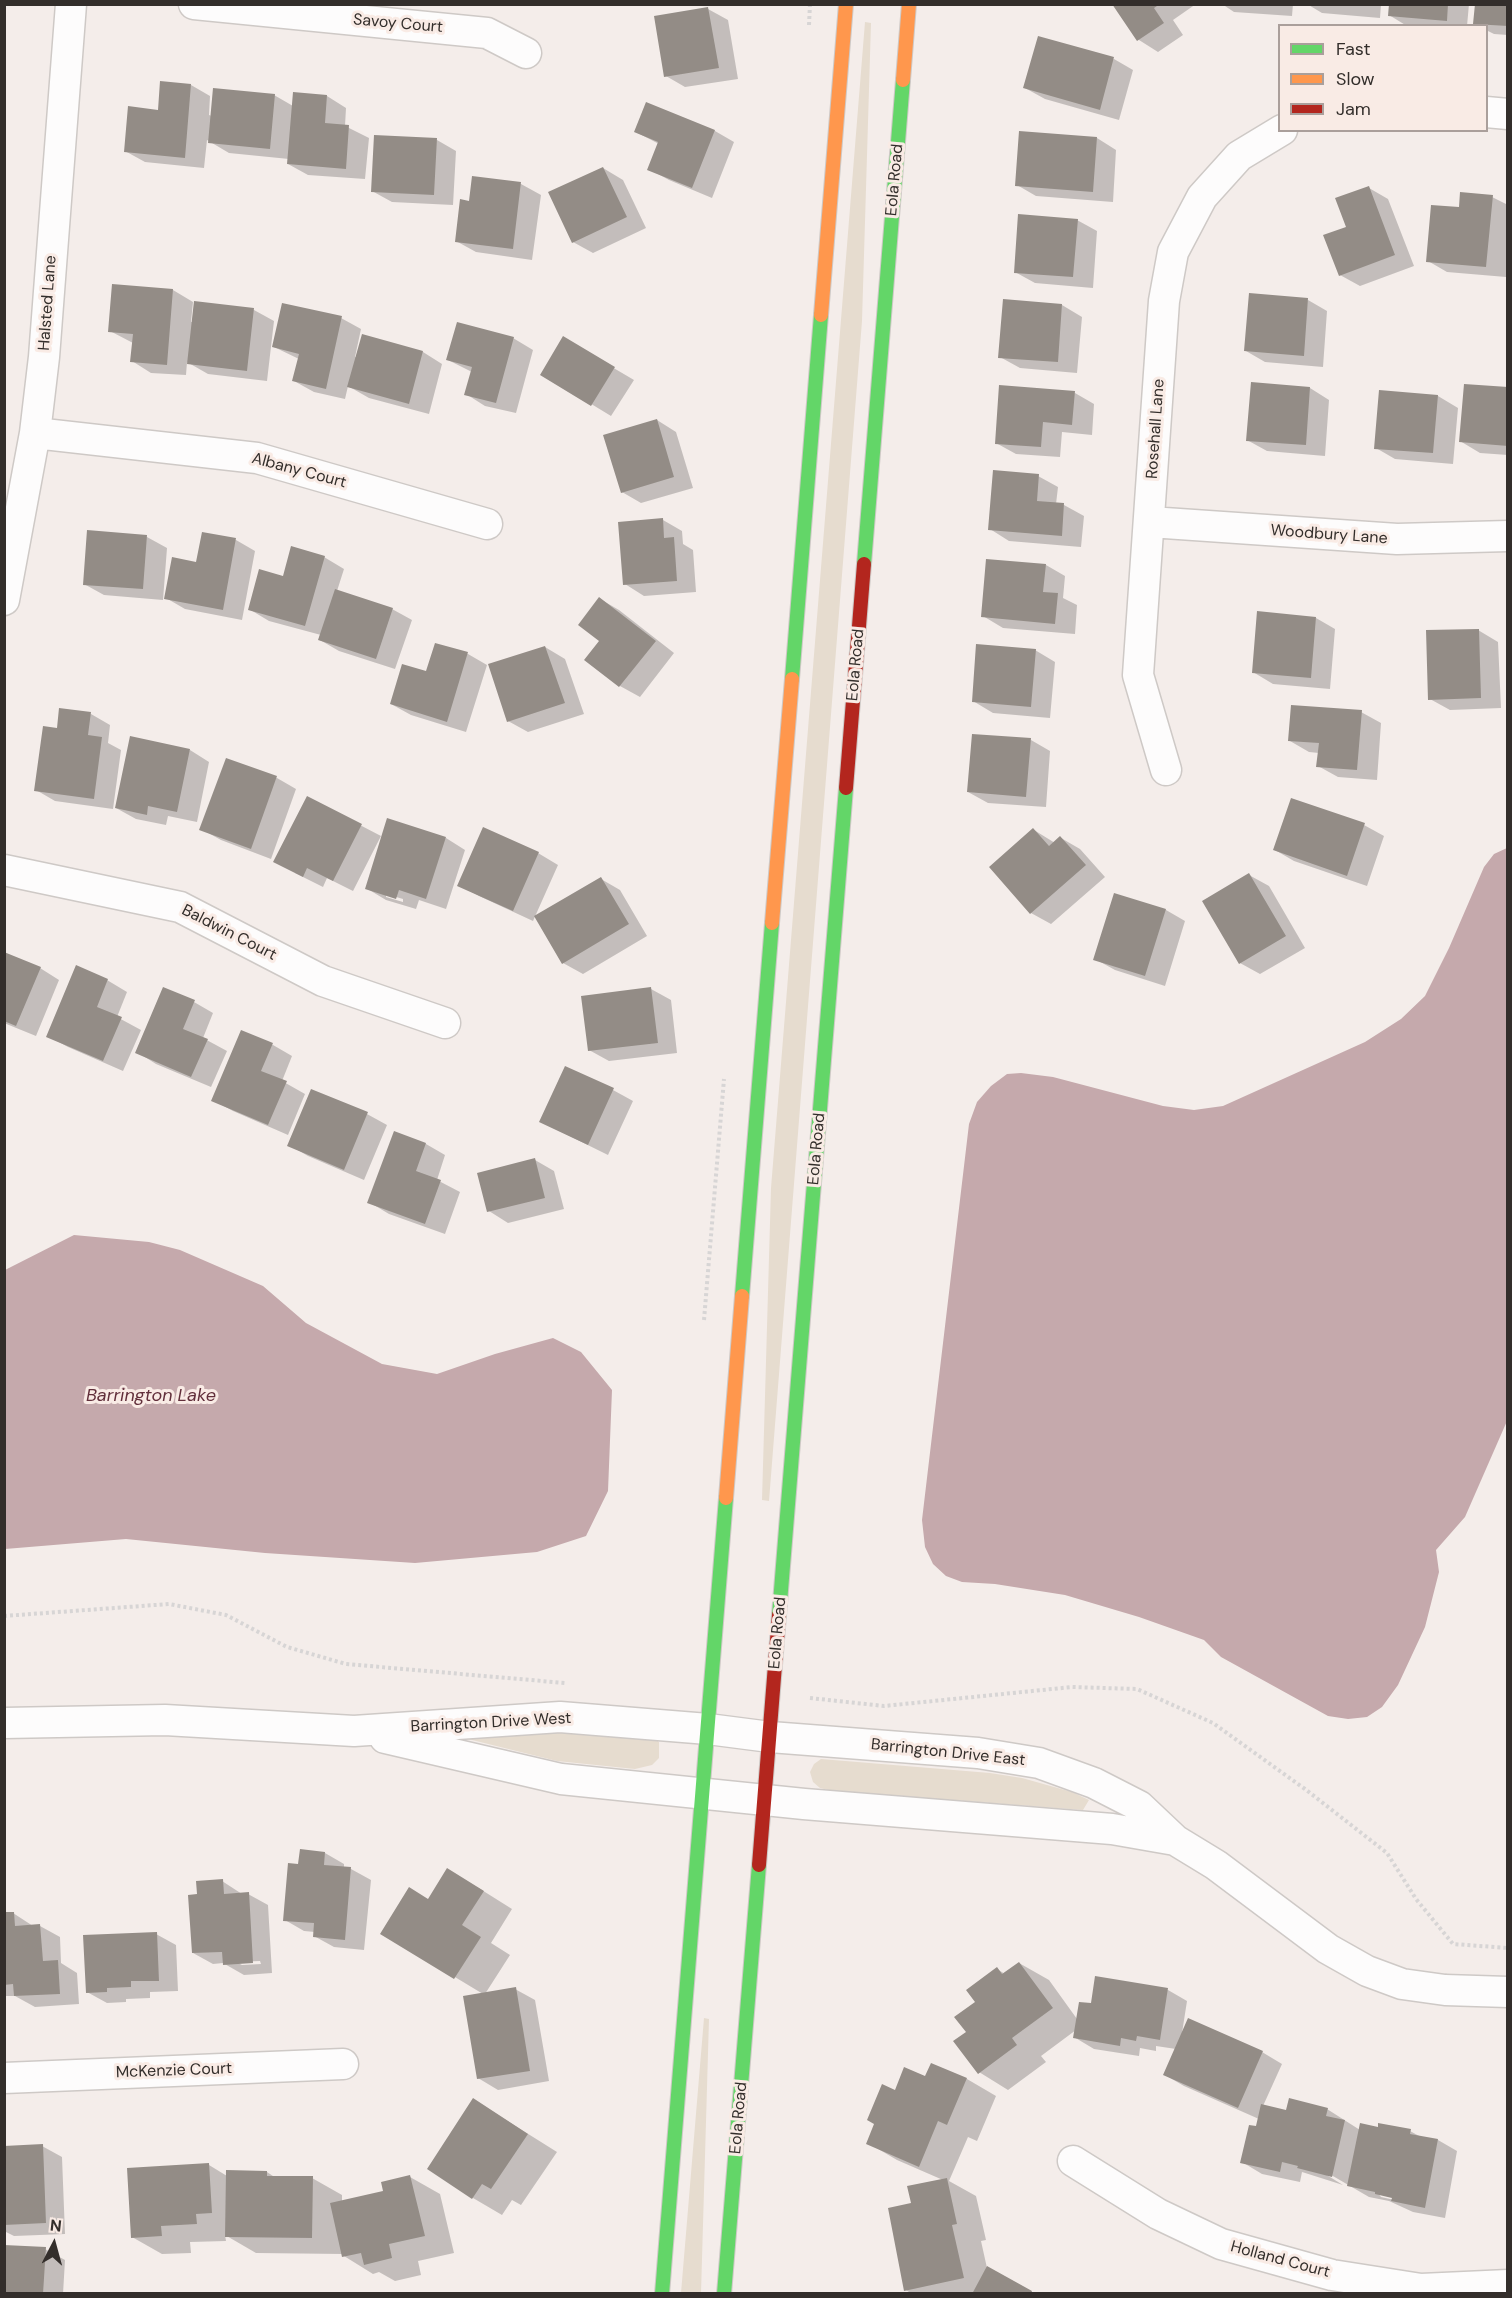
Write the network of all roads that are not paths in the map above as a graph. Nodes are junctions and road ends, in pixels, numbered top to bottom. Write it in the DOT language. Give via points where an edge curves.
graph roads {
  1 [pos="71,4"];
  2 [pos="194,4"];
  3 [pos="846,4"];
  4 [pos="909,4"];
  5 [pos="526,53"];
  6 [pos="1488,112"];
  7 [pos="1508,114"];
  8 [pos="1279,132"];
  9 [pos="35,433"];
  10 [pos="1150,522"];
  11 [pos="487,524"];
  12 [pos="1508,536"];
  13 [pos="4,600"];
  14 [pos="1166,770"];
  15 [pos="4,870"];
  16 [pos="445,1023"];
  17 [pos="4,1723"];
  18 [pos="708,1729"];
  19 [pos="354,1731"];
  20 [pos="770,1737"];
  21 [pos="702,1793"];
  22 [pos="764,1800"];
  23 [pos="1175,1840"];
  24 [pos="1508,1992"];
  25 [pos="343,2064"];
  26 [pos="4,2078"];
  27 [pos="1073,2162"];
  28 [pos="1508,2285"];
  29 [pos="662,2294"];
  30 [pos="724,2294"];
  1 -- 9 [label="street, Halsted Lane"];
  2 -- 5 [label="street, Savoy Court" via="487,33"];
  3 -- 18 [label="street"];
  4 -- 20 [label="street, Eola Road"];
  6 -- 7 [label="street"];
  8 -- 10 [label="street, Rosehall Lane" via="1239,156 1202,197 1173,252 1164,301"];
  9 -- 11 [label="street, Albany Court" via="257,458"];
  9 -- 13 [label="street, Halsted Lane"];
  10 -- 12 [label="street, Woodbury Lane" via="1397,539"];
  10 -- 14 [label="street, Rosehall Lane" via="1138,675"];
  15 -- 16 [label="street, Baldwin Court" via="180,907 323,981"];
  17 -- 19 [label="street, Barrington Drive West" via="165,1720"];
  18 -- 19 [label="street, Barrington Drive West" via="560,1717"];
  18 -- 20 [label="street, Barrington Drive West"];
  18 -- 21 [label="street"];
  19 -- 21 [label="street, Barrington Drive West" via="561,1779"];
  20 -- 22 [label="street, Eola Road"];
  20 -- 23 [label="street, Barrington Drive East" via="978,1753 1039,1763 1094,1783 1138,1806"];
  21 -- 22 [label="street, Barrington Drive West"];
  21 -- 29 [label="street"];
  22 -- 23 [label="street, Barrington Drive East" via="1112,1829"];
  22 -- 30 [label="street, Eola Road"];
  23 -- 24 [label="street, Barrington Drive East" via="1216,1865 1328,1949 1367,1971 1402,1984"];
  25 -- 26 [label="street, McKenzie Court"];
  27 -- 28 [label="street, Holland Court" via="1158,2214 1221,2244 1332,2275 1421,2289"];
}
